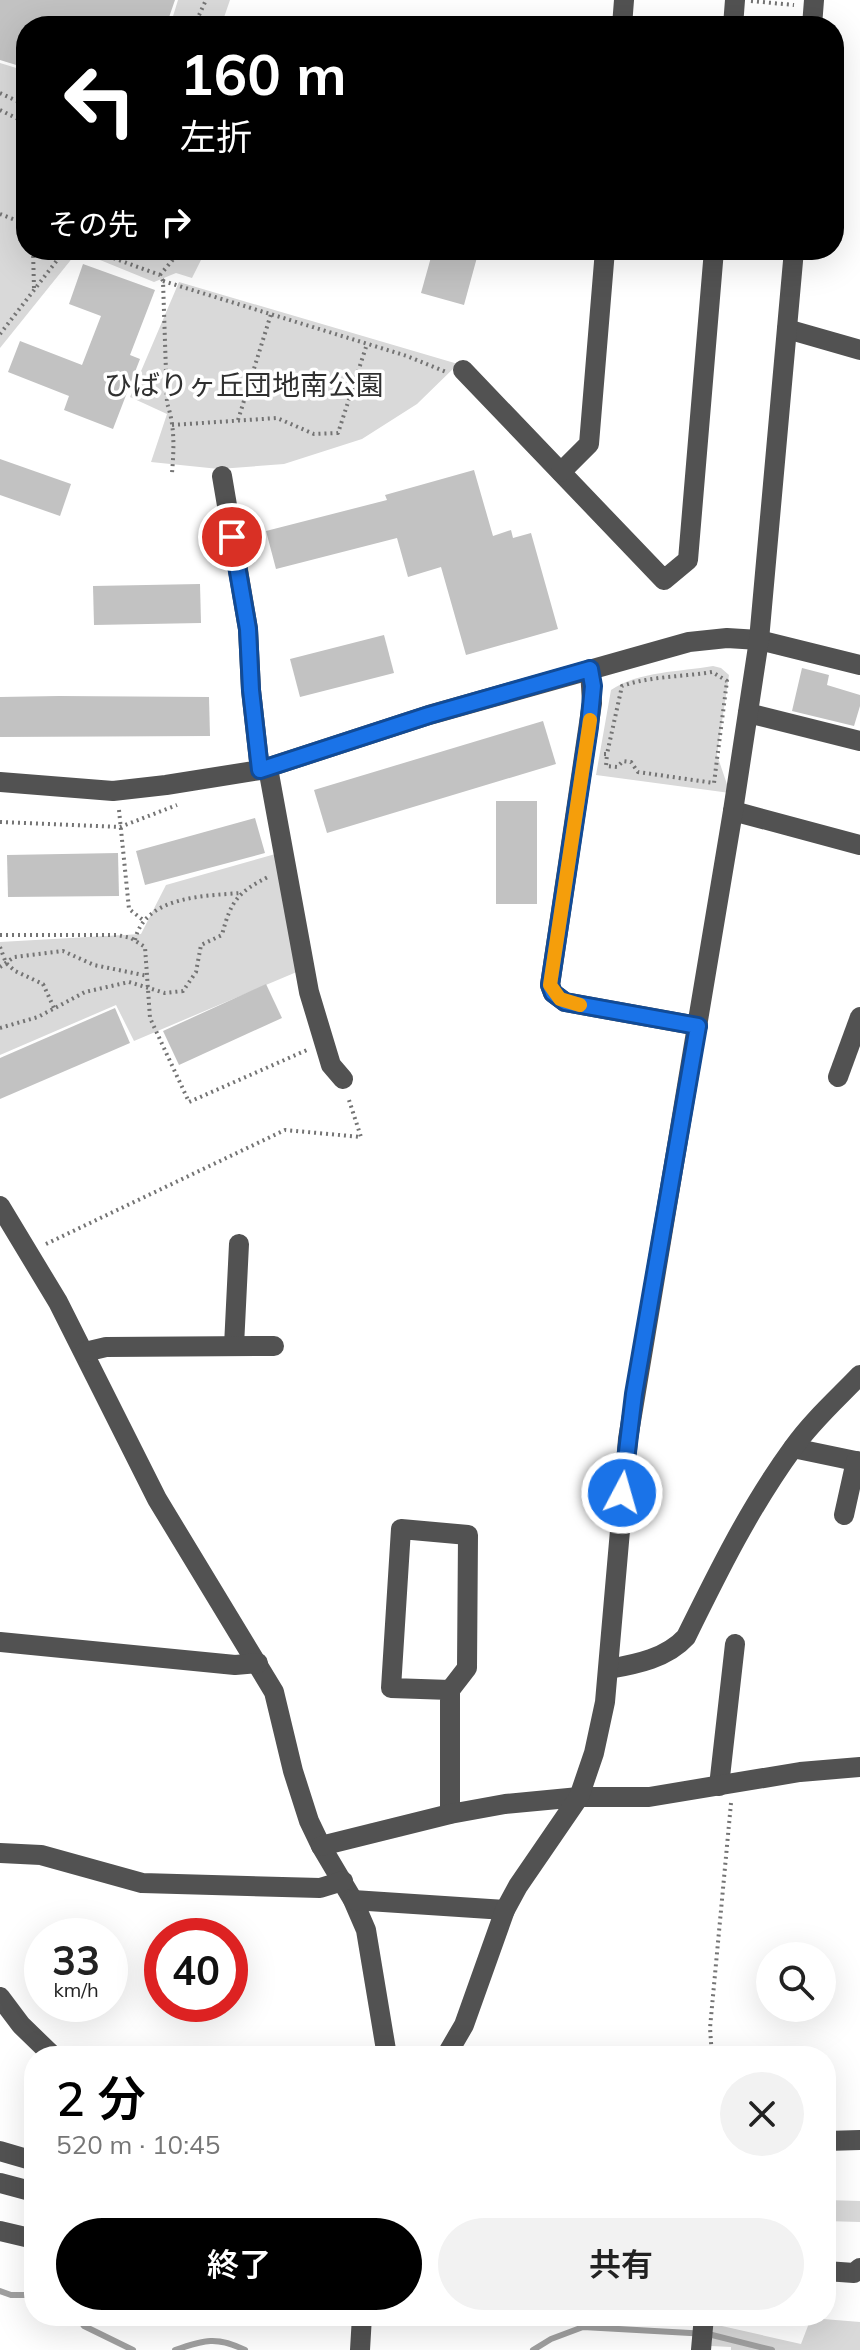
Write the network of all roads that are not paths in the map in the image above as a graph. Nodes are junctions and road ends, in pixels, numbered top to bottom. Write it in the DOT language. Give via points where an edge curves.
graph roads {
  1 [pos="604,260"];
  2 [pos="713,260"];
  3 [pos="793,260"];
  4 [pos="787,329"];
  5 [pos="860,350"];
  6 [pos="460,373"];
  7 [pos="561,472"];
  8 [pos="222,476"];
  9 [pos="759,640"];
  10 [pos="860,665"];
  11 [pos="590,669"];
  12 [pos="748,713"];
  13 [pos="860,741"];
  14 [pos="264,769"];
  15 [pos="0,782"];
  16 [pos="733,811"];
  17 [pos="860,845"];
  18 [pos="698,1026"];
  19 [pos="858,1029"];
  20 [pos="838,1077"];
  21 [pos="343,1079"];
  22 [pos="0,1206"];
  23 [pos="239,1244"];
  24 [pos="234,1346"];
  25 [pos="274,1346"];
  26 [pos="85,1352"];
  27 [pos="860,1375"];
  28 [pos="793,1448"];
  29 [pos="858,1461"];
  30 [pos="844,1515"];
  31 [pos="0,1642"];
  32 [pos="735,1644"];
  33 [pos="258,1663"];
  34 [pos="609,1669"];
  35 [pos="450,1690"];
  36 [pos="860,1767"];
  37 [pos="726,1784"];
  38 [pos="579,1797"];
  39 [pos="450,1814"];
  40 [pos="321,1846"];
  41 [pos="0,1853"];
  42 [pos="343,1881"];
  43 [pos="353,1900"];
  44 [pos="505,1910"];
  45 [pos="0,1997"];
  46 [pos="43,2046"];
  47 [pos="385,2046"];
  48 [pos="452,2046"];
  49 [pos="860,2140"];
  50 [pos="836,2141"];
  51 [pos="0,2151"];
  52 [pos="24,2158"];
  53 [pos="0,2183"];
  54 [pos="24,2189"];
  55 [pos="0,2231"];
  56 [pos="24,2237"];
  57 [pos="860,2268"];
  58 [pos="836,2272"];
  59 [pos="361,2326"];
  60 [pos="703,2326"];
  61 [pos="360,2350"];
  62 [pos="701,2350"];
  1 -- 7 [label="street" via="589,444"];
  2 -- 7 [label="street" via="688,560 664,580"];
  3 -- 4 [label="street"];
  4 -- 5 [label="street"];
  4 -- 9 [label="street"];
  6 -- 7 [label="street"];
  8 -- 14 [label="street" via="248,629"];
  9 -- 10 [label="street"];
  9 -- 11 [label="street" via="689,642"];
  9 -- 12 [label="street"];
  11 -- 14 [label="street"];
  11 -- 18 [label="street" via="586,751 550,985 565,1002"];
  12 -- 13 [label="street"];
  12 -- 16 [label="street"];
  14 -- 15 [label="street" via="113,791"];
  14 -- 21 [label="street" via="309,992 331,1065"];
  16 -- 17 [label="street"];
  16 -- 18 [label="street"];
  18 -- 34 [label="street" via="630,1424"];
  19 -- 20 [label="street"];
  22 -- 26 [label="street"];
  23 -- 24 [label="street"];
  24 -- 25 [label="street"];
  24 -- 26 [label="street" via="106,1347"];
  26 -- 33 [label="street" via="163,1510"];
  27 -- 28 [label="street"];
  28 -- 29 [label="street"];
  28 -- 34 [label="street" via="746,1520 686,1637 674,1650"];
  29 -- 30 [label="street"];
  31 -- 33 [label="street"];
  32 -- 37 [label="street"];
  33 -- 40 [label="street" via="274,1692 293,1771"];
  34 -- 38 [label="street" via="600,1729"];
  35 -- 35 [label="street" via="391,1688 401,1529 468,1535 467,1668"];
  35 -- 39 [label="street"];
  36 -- 37 [label="street"];
  37 -- 38 [label="street" via="649,1797"];
  38 -- 39 [label="street"];
  38 -- 44 [label="street"];
  39 -- 40 [label="street"];
  40 -- 42 [label="street"];
  41 -- 42 [label="street" via="41,1855 142,1883 320,1888"];
  42 -- 43 [label="street"];
  43 -- 44 [label="street"];
  43 -- 47 [label="street" via="366,1930"];
  44 -- 48 [label="street"];
  45 -- 46 [label="street"];
  49 -- 50 [label="street"];
  51 -- 52 [label="street"];
  53 -- 54 [label="street"];
  55 -- 56 [label="street"];
  57 -- 58 [label="street" via="854,2273"];
  59 -- 61 [label="street"];
  60 -- 62 [label="street"];
}
